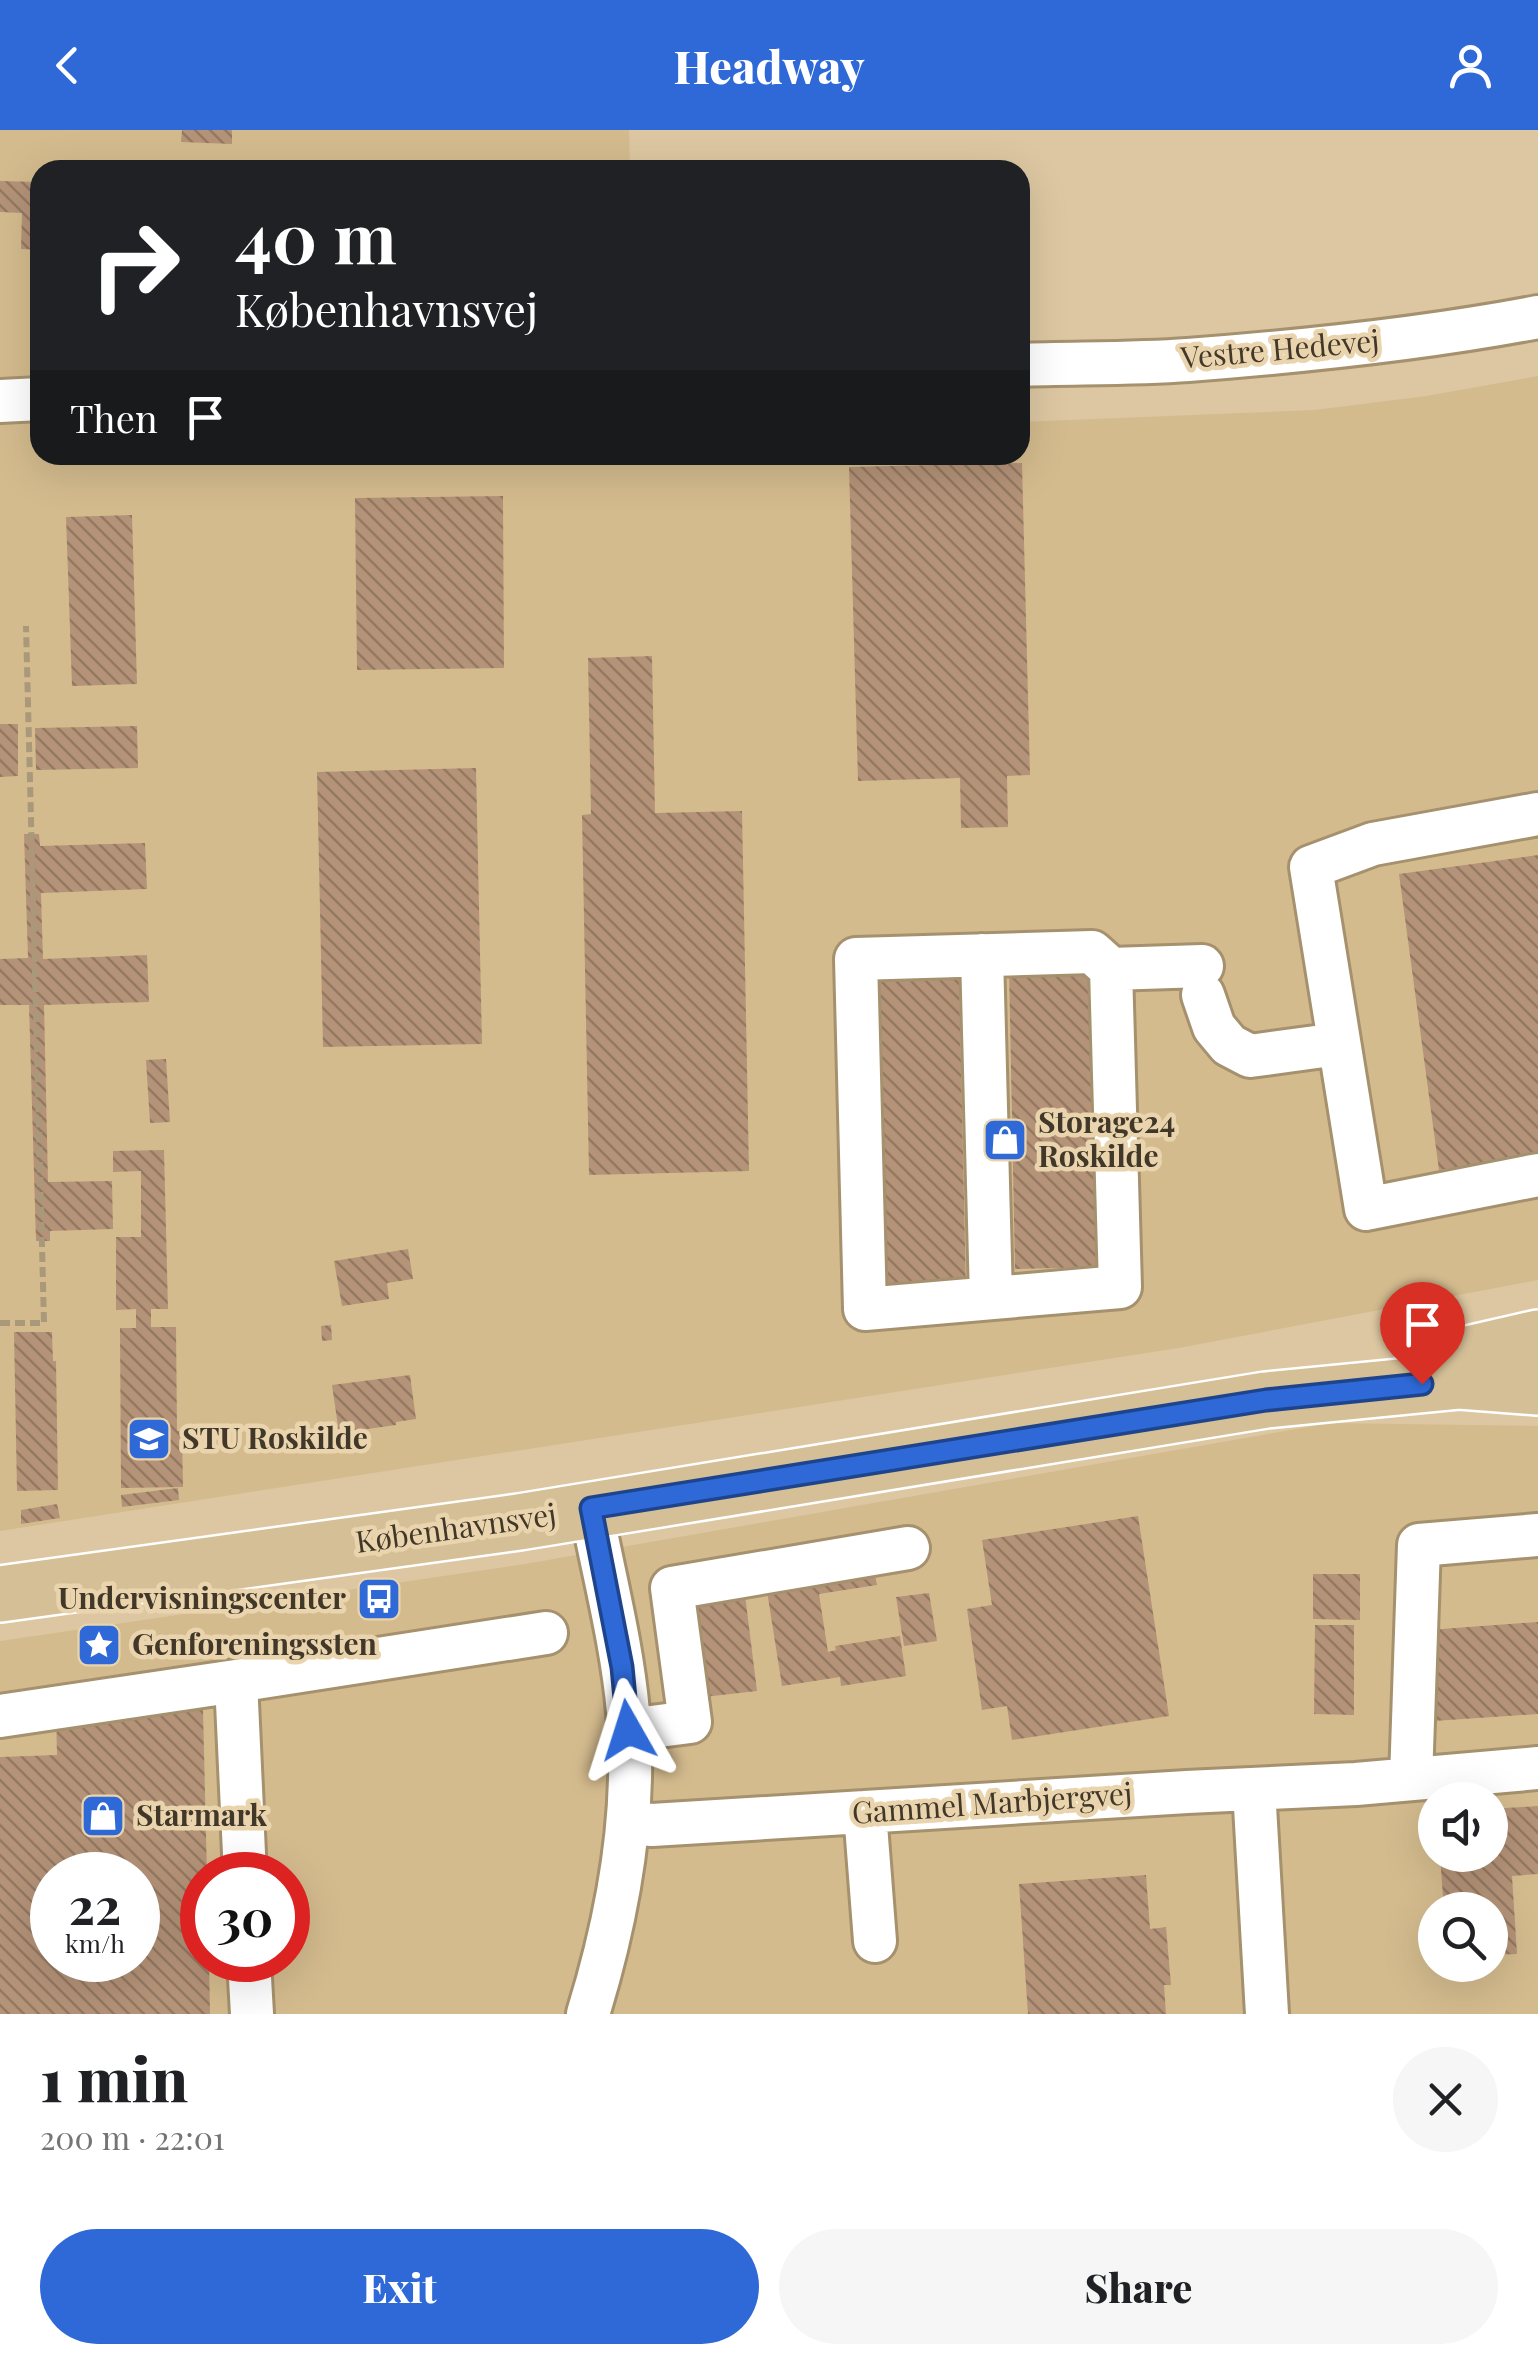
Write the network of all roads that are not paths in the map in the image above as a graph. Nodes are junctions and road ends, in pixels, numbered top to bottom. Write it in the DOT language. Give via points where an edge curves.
graph roads {
  1 [pos="1538,316"];
  2 [pos="1030,365"];
  3 [pos="30,400"];
  4 [pos="0,401"];
  5 [pos="1538,814"];
  6 [pos="982,955"];
  7 [pos="1112,970"];
  8 [pos="1338,1044"];
  9 [pos="1538,1174"];
  10 [pos="991,1298"];
  11 [pos="1538,1338"];
  12 [pos="1538,1387"];
  13 [pos="1266,1400"];
  14 [pos="591,1508"];
  15 [pos="1538,1535"];
  16 [pos="908,1548"];
  17 [pos="0,1594"];
  18 [pos="546,1633"];
  19 [pos="236,1680"];
  20 [pos="0,1716"];
  21 [pos="628,1730"];
  22 [pos="1538,1768"];
  23 [pos="1411,1778"];
  24 [pos="1254,1789"];
  25 [pos="865,1812"];
  26 [pos="628,1823"];
  27 [pos="245,1852"];
  28 [pos="875,1941"];
  29 [pos="251,1982"];
  30 [pos="252,2014"];
  31 [pos="588,2014"];
  32 [pos="1267,2014"];
  1 -- 2 [label="street, Vestre Hedevej" via="1381,342 1185,360"];
  3 -- 4 [label="street"];
  5 -- 8 [label="street" via="1373,844 1311,867"];
  6 -- 7 [label="street" via="1092,952"];
  6 -- 10 [label="street"];
  6 -- 10 [label="street" via="856,959 865,1310"];
  7 -- 8 [label="street" via="1202,981 1214,1028 1250,1056"];
  7 -- 10 [label="street" via="1120,1288"];
  8 -- 9 [label="street" via="1366,1209"];
  11 -- 13 [label="main road, Københavnsvej"];
  12 -- 13 [label="main road, Københavnsvej" via="1460,1380"];
  13 -- 14 [label="main road, Københavnsvej"];
  14 -- 17 [label="main road, Københavnsvej"];
  14 -- 21 [label="street"];
  15 -- 23 [label="street" via="1418,1545"];
  16 -- 21 [label="street" via="672,1588 690,1722"];
  18 -- 19 [label="street"];
  19 -- 20 [label="street"];
  19 -- 27 [label="street"];
  21 -- 26 [label="street"];
  22 -- 23 [label="street, Gammel Marbjergvej"];
  23 -- 24 [label="street, Gammel Marbjergvej"];
  24 -- 25 [label="street, Gammel Marbjergvej"];
  24 -- 32 [label="street"];
  25 -- 26 [label="street, Gammel Marbjergvej"];
  25 -- 28 [label="street"];
  26 -- 31 [label="street" via="612,1928"];
  29 -- 30 [label="street"];
}
